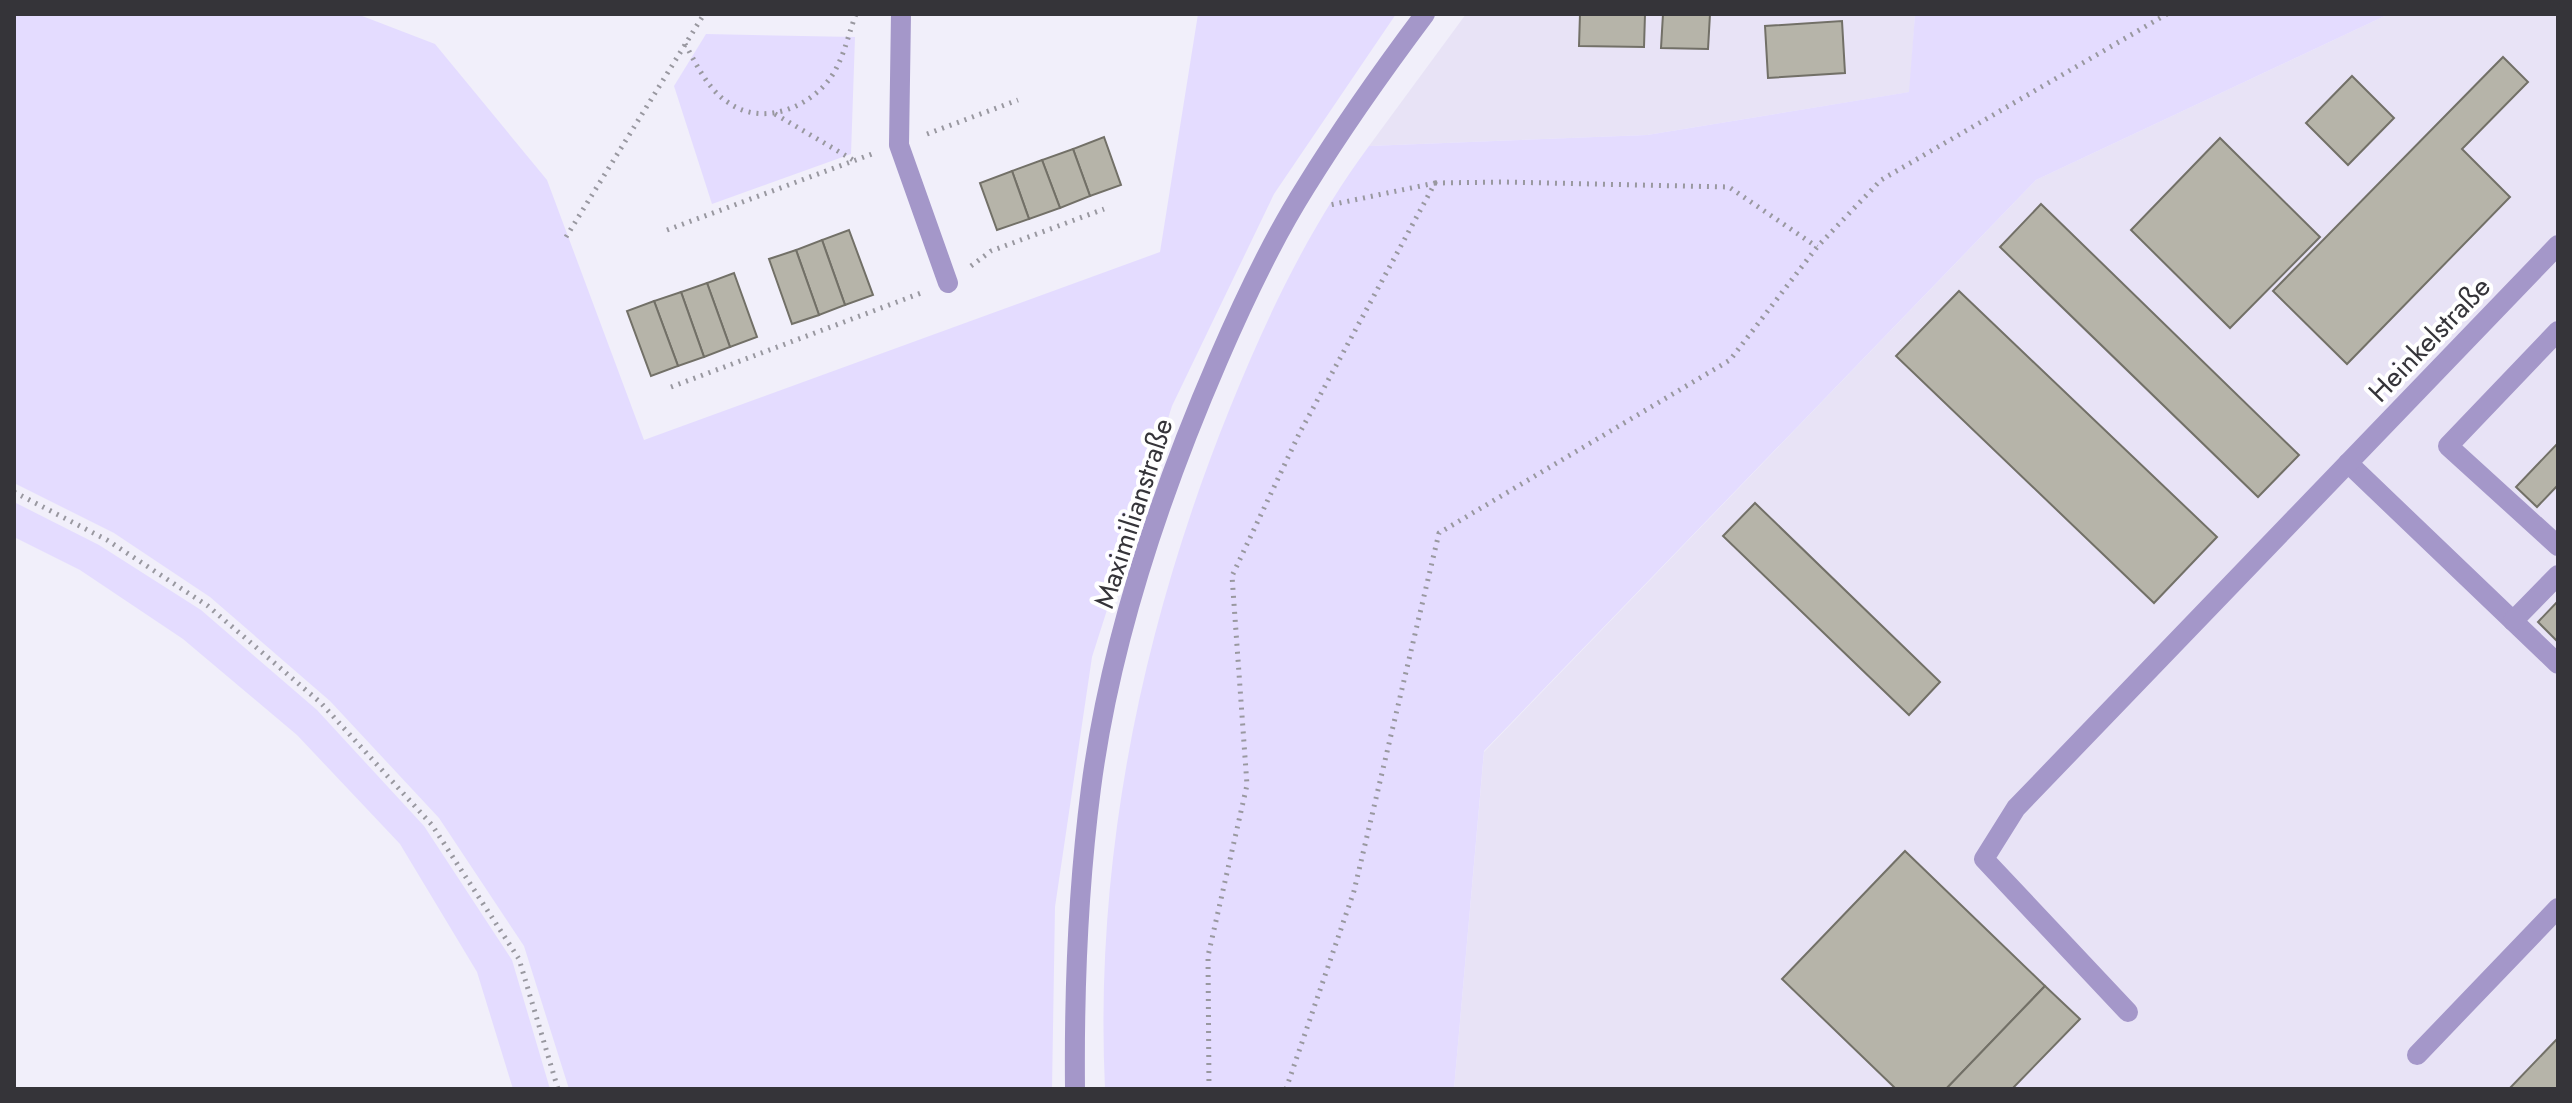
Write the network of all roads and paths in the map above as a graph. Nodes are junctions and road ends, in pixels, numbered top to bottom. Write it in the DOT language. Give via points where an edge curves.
graph roads {
  1 [pos="704,14"];
  2 [pos="856,14"];
  3 [pos="901,14"];
  4 [pos="1425,14"];
  5 [pos="2167,14"];
  6 [pos="685,44"];
  7 [pos="1018,100"];
  8 [pos="775,113"];
  9 [pos="899,145"];
  10 [pos="854,161"];
  11 [pos="1435,183"];
  12 [pos="1104,209"];
  13 [pos="1290,214"];
  14 [pos="667,230"];
  15 [pos="566,237"];
  16 [pos="2558,245"];
  17 [pos="1817,247"];
  18 [pos="948,283"];
  19 [pos="2558,331"];
  20 [pos="671,387"];
  21 [pos="2344,467"];
  22 [pos="14,492"];
  23 [pos="2558,546"];
  24 [pos="2558,575"];
  25 [pos="2513,621"];
  26 [pos="2558,664"];
  27 [pos="2558,908"];
  28 [pos="2128,1012"];
  29 [pos="2417,1055"];
  30 [pos="558,1089"];
  31 [pos="1075,1089"];
  32 [pos="1209,1089"];
  33 [pos="1286,1089"];
  1 -- 6 [label="path"];
  2 -- 8 [label="path" via="843,57 821,90"];
  3 -- 9 [label="street"];
  4 -- 13 [label="street, Maximilianstraße"];
  5 -- 17 [label="path" via="1881,180"];
  6 -- 8 [label="path" via="729,104 759,114"];
  6 -- 15 [label="path"];
  7 -- 9 [label="path"];
  8 -- 10 [label="path"];
  9 -- 10 [label="path"];
  9 -- 18 [label="street"];
  10 -- 14 [label="path"];
  11 -- 13 [label="path"];
  11 -- 17 [label="path" via="1729,187"];
  11 -- 32 [label="path" via="1299,434 1232,576 1247,785 1208,956"];
  12 -- 18 [label="path" via="991,251"];
  13 -- 31 [label="street, Maximilianstraße" via="1243,302 1194,417 1148,543 1113,671 1092,785 1079,905"];
  16 -- 21 [label="street, Heinkelstraße"];
  17 -- 33 [label="path" via="1730,360 1439,533 1354,891"];
  18 -- 20 [label="path"];
  19 -- 23 [label="street" via="2448,446"];
  21 -- 25 [label="street"];
  21 -- 28 [label="street, Heinkelstraße" via="2016,808 1984,859"];
  22 -- 30 [label="path" via="107,540 208,606 321,703 432,825 519,959"];
  24 -- 25 [label="street"];
  25 -- 26 [label="street"];
  27 -- 29 [label="street"];
}
